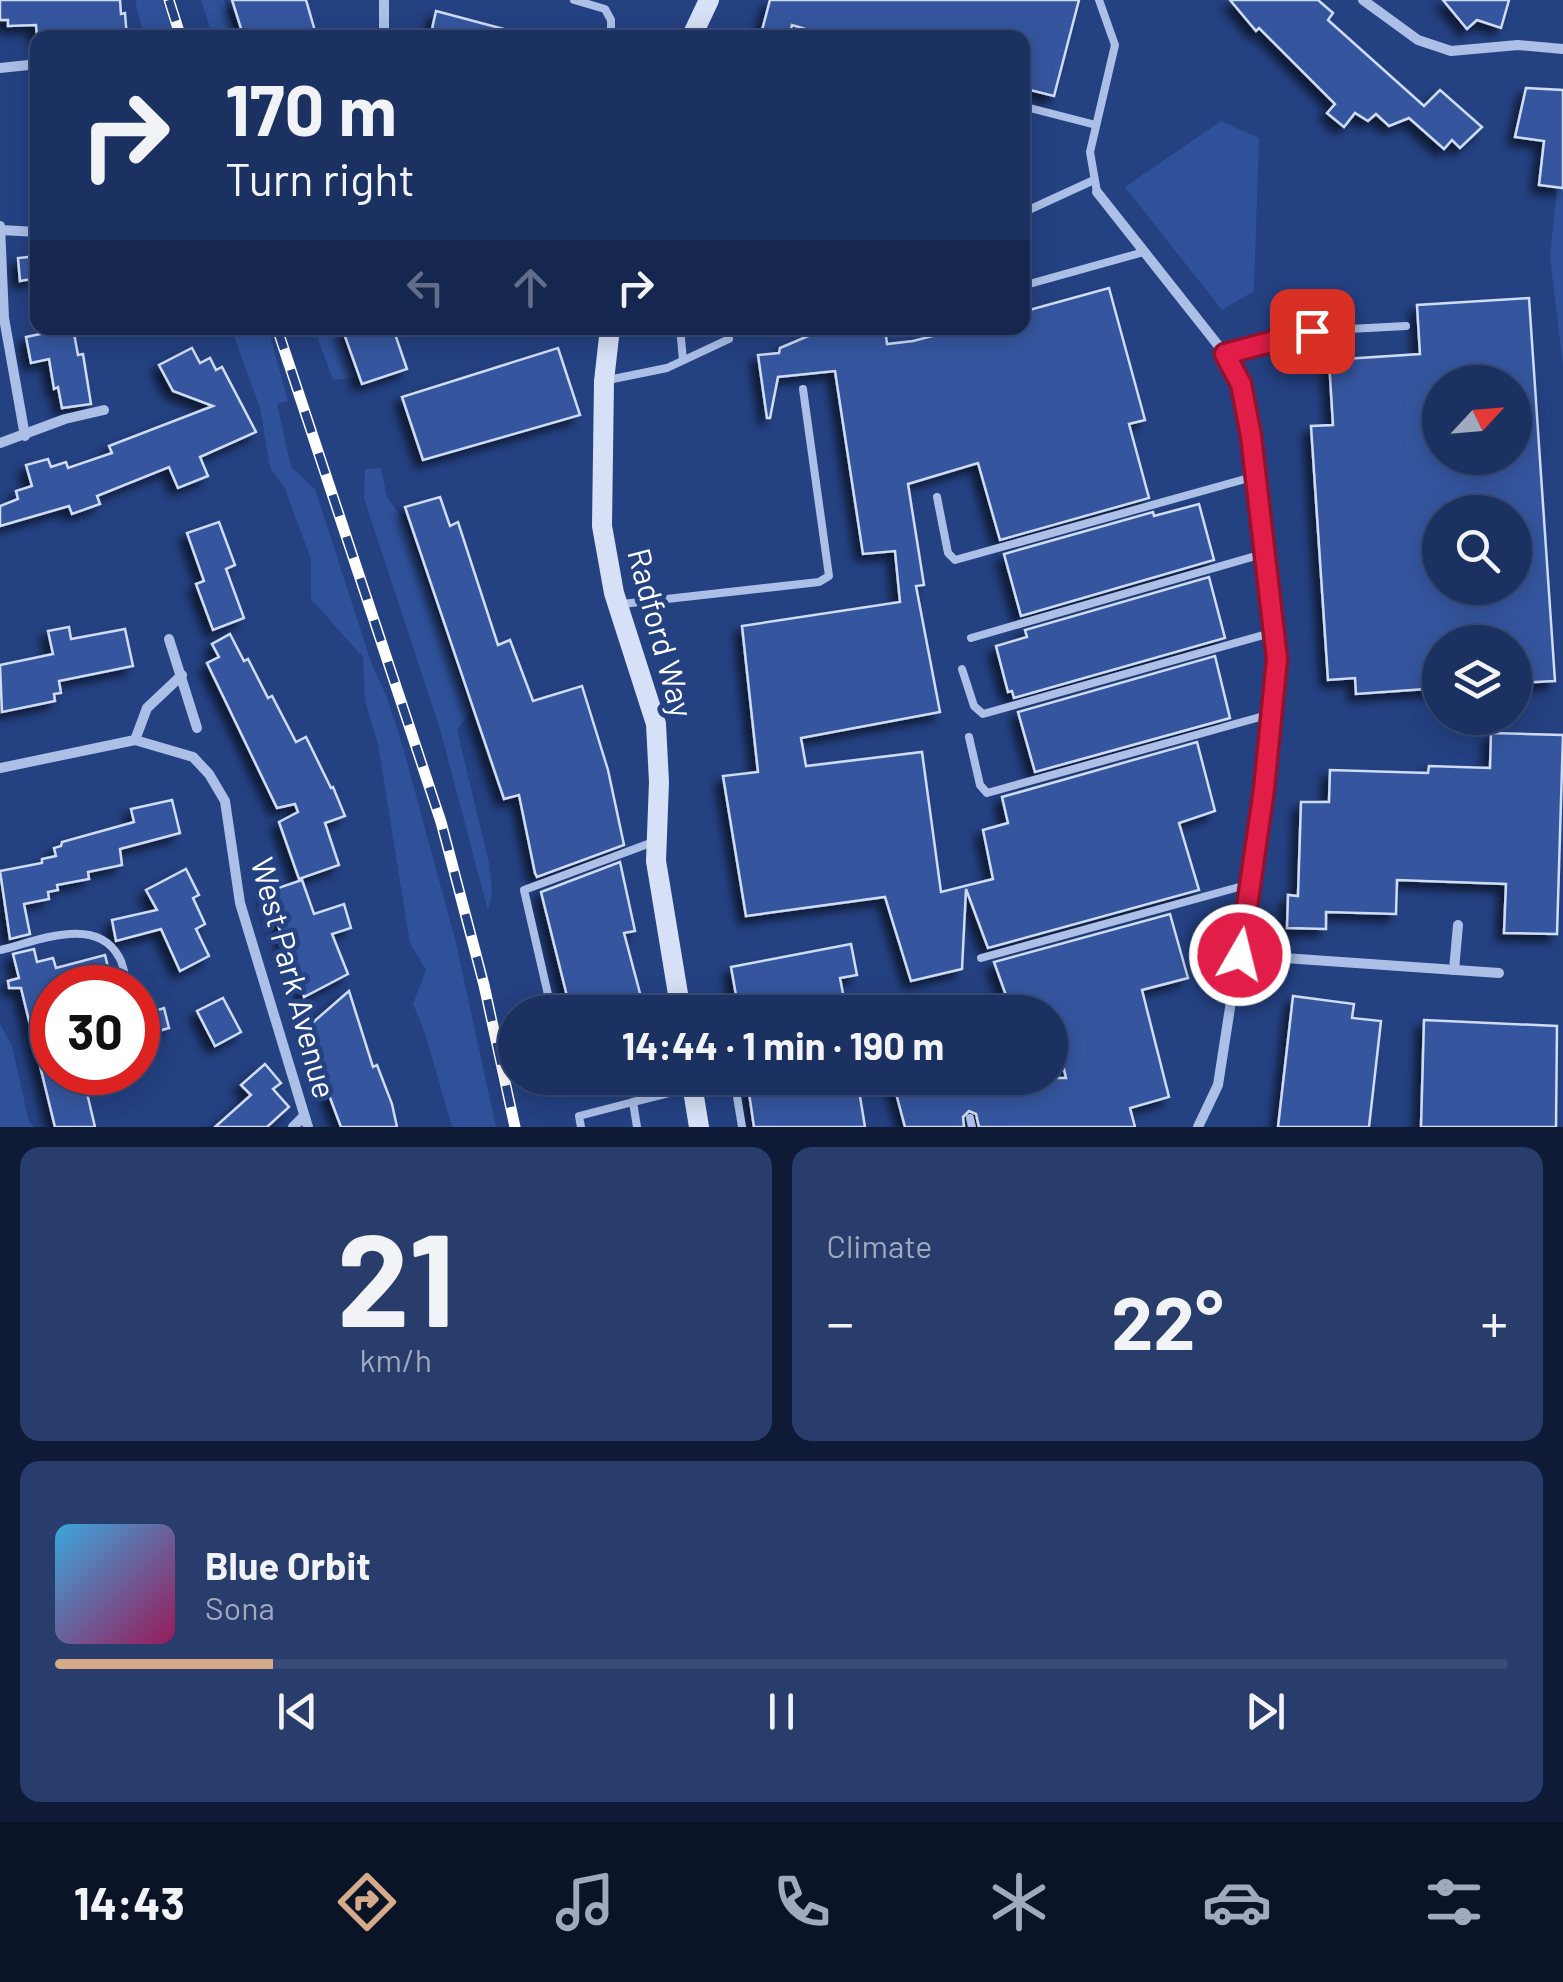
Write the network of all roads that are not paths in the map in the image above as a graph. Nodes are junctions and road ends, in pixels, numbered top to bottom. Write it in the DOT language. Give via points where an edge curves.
graph roads {
  1 [pos="384,0"];
  2 [pos="574,0"];
  3 [pos="709,0"];
  4 [pos="1100,0"];
  5 [pos="1363,0"];
  6 [pos="384,30"];
  7 [pos="612,30"];
  8 [pos="695,30"];
  9 [pos="1563,49"];
  10 [pos="30,65"];
  11 [pos="0,68"];
  12 [pos="1030,108"];
  13 [pos="1096,125"];
  14 [pos="1096,186"];
  15 [pos="1030,209"];
  16 [pos="0,228"];
  17 [pos="30,231"];
  18 [pos="1144,252"];
  19 [pos="1030,284"];
  20 [pos="1406,326"];
  21 [pos="609,335"];
  22 [pos="681,335"];
  23 [pos="730,340"];
  24 [pos="1225,354"];
  25 [pos="684,360"];
  26 [pos="604,381"];
  27 [pos="802,389"];
  28 [pos="104,410"];
  29 [pos="25,436"];
  30 [pos="0,443"];
  31 [pos="1256,476"];
  32 [pos="937,497"];
  33 [pos="1266,553"];
  34 [pos="617,604"];
  35 [pos="1274,632"];
  36 [pos="971,638"];
  37 [pos="168,639"];
  38 [pos="962,669"];
  39 [pos="182,675"];
  40 [pos="1271,714"];
  41 [pos="196,728"];
  42 [pos="969,737"];
  43 [pos="134,740"];
  44 [pos="0,768"];
  45 [pos="656,842"];
  46 [pos="1250,884"];
  47 [pos="1458,925"];
  48 [pos="0,950"];
  49 [pos="1240,955"];
  50 [pos="981,958"];
  51 [pos="121,965"];
  52 [pos="1454,970"];
  53 [pos="1499,974"];
  54 [pos="548,995"];
  55 [pos="677,995"];
  56 [pos="656,1095"];
  57 [pos="694,1095"];
  58 [pos="737,1095"];
  59 [pos="634,1102"];
  60 [pos="306,1122"];
  61 [pos="293,1127"];
  62 [pos="581,1127"];
  63 [pos="637,1127"];
  64 [pos="699,1127"];
  65 [pos="742,1127"];
  66 [pos="1198,1127"];
  1 -- 6 [label="street"];
  2 -- 7 [label="lane" via="605,10"];
  3 -- 8 [label="street"];
  4 -- 13 [label="lane" via="1116,45"];
  5 -- 9 [label="street" via="1418,40 1451,51"];
  10 -- 11 [label="street"];
  12 -- 13 [label="lane"];
  13 -- 14 [label="lane" via="1090,152"];
  14 -- 15 [label="lane"];
  14 -- 18 [label="street"];
  16 -- 17 [label="street"];
  16 -- 29 [label="street" via="4,318"];
  18 -- 19 [label="lane"];
  18 -- 24 [label="street"];
  20 -- 24 [label="lane" via="1312,331"];
  21 -- 26 [label="street, Radford Way"];
  22 -- 25 [label="lane"];
  23 -- 25 [label="lane"];
  24 -- 31 [label="street" via="1241,384"];
  25 -- 26 [label="lane"];
  26 -- 34 [label="street, Radford Way" via="602,526"];
  27 -- 34 [label="lane" via="830,576"];
  28 -- 29 [label="street"];
  29 -- 30 [label="street"];
  31 -- 32 [label="lane" via="955,560 948,554"];
  31 -- 33 [label="street"];
  33 -- 35 [label="street"];
  33 -- 36 [label="lane"];
  34 -- 45 [label="street, Radford Way" via="656,724"];
  35 -- 38 [label="lane" via="983,714"];
  35 -- 40 [label="street"];
  37 -- 39 [label="street"];
  39 -- 41 [label="street"];
  39 -- 43 [label="street" via="147,708"];
  40 -- 42 [label="lane" via="987,793"];
  40 -- 46 [label="street"];
  43 -- 44 [label="street"];
  43 -- 60 [label="street, West Park Avenue" via="193,756 225,801 240,903"];
  45 -- 54 [label="lane" via="524,890"];
  45 -- 55 [label="street, Radford Way"];
  46 -- 49 [label="street"];
  46 -- 50 [label="lane"];
  47 -- 52 [label="street"];
  48 -- 51 [label="lane" via="88,933 102,938"];
  49 -- 52 [label="street"];
  49 -- 66 [label="street" via="1218,1085"];
  52 -- 53 [label="street"];
  56 -- 59 [label="lane"];
  57 -- 64 [label="street"];
  58 -- 65 [label="lane"];
  59 -- 62 [label="lane" via="579,1116"];
  59 -- 63 [label="lane"];
  60 -- 61 [label="street"];
}
